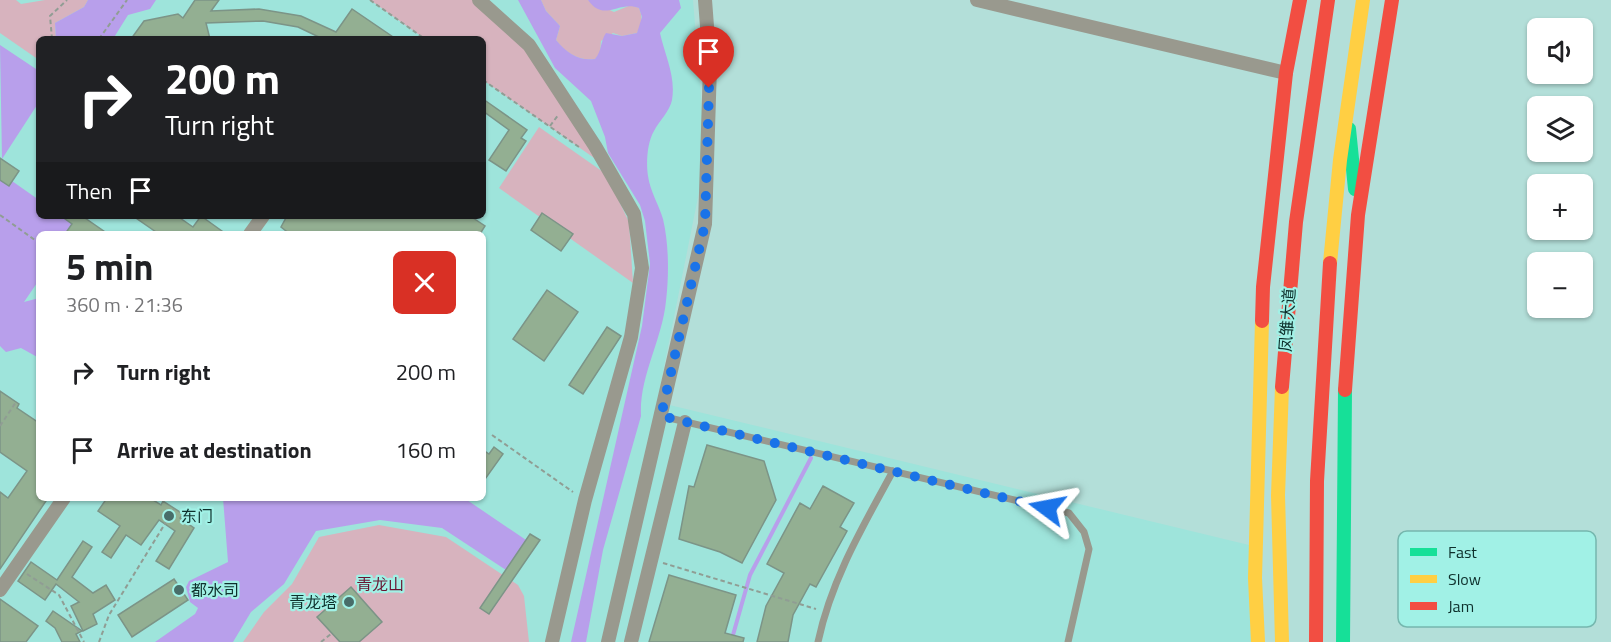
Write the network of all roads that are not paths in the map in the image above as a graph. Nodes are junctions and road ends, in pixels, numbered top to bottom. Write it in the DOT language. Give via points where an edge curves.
graph roads {
  1 [pos="480,0"];
  2 [pos="705,0"];
  3 [pos="977,0"];
  4 [pos="1300,0"];
  5 [pos="1328,0"];
  6 [pos="1363,0"];
  7 [pos="1392,0"];
  8 [pos="1286,73"];
  9 [pos="1346,105"];
  10 [pos="1358,216"];
  11 [pos="661,416"];
  12 [pos="685,422"];
  13 [pos="893,471"];
  14 [pos="62,501"];
  15 [pos="0,590"];
  16 [pos="1317,640"];
  17 [pos="552,642"];
  18 [pos="608,642"];
  19 [pos="632,642"];
  20 [pos="818,642"];
  21 [pos="1068,642"];
  22 [pos="1258,642"];
  23 [pos="1282,642"];
  24 [pos="1342,642"];
  1 -- 17 [label="street" via="529,45 562,94 634,214 642,268 631,337 585,500"];
  2 -- 11 [label="street" via="710,66 705,224"];
  3 -- 8 [label="street"];
  4 -- 8 [label="street"];
  5 -- 23 [label="street, 凤雏大道" via="1290,277 1279,448"];
  6 -- 9 [label="street"];
  7 -- 10 [label="street"];
  8 -- 22 [label="street" via="1263,287 1255,578"];
  9 -- 10 [label="street"];
  9 -- 16 [label="street" via="1327,280 1317,445"];
  10 -- 24 [label="street" via="1341,443"];
  11 -- 12 [label="lane"];
  11 -- 18 [label="street"];
  12 -- 13 [label="lane"];
  12 -- 19 [label="street"];
  13 -- 20 [label="lane" via="852,547 825,611"];
  13 -- 21 [label="lane" via="1069,513 1084,532 1089,549"];
  14 -- 15 [label="street"];
}
